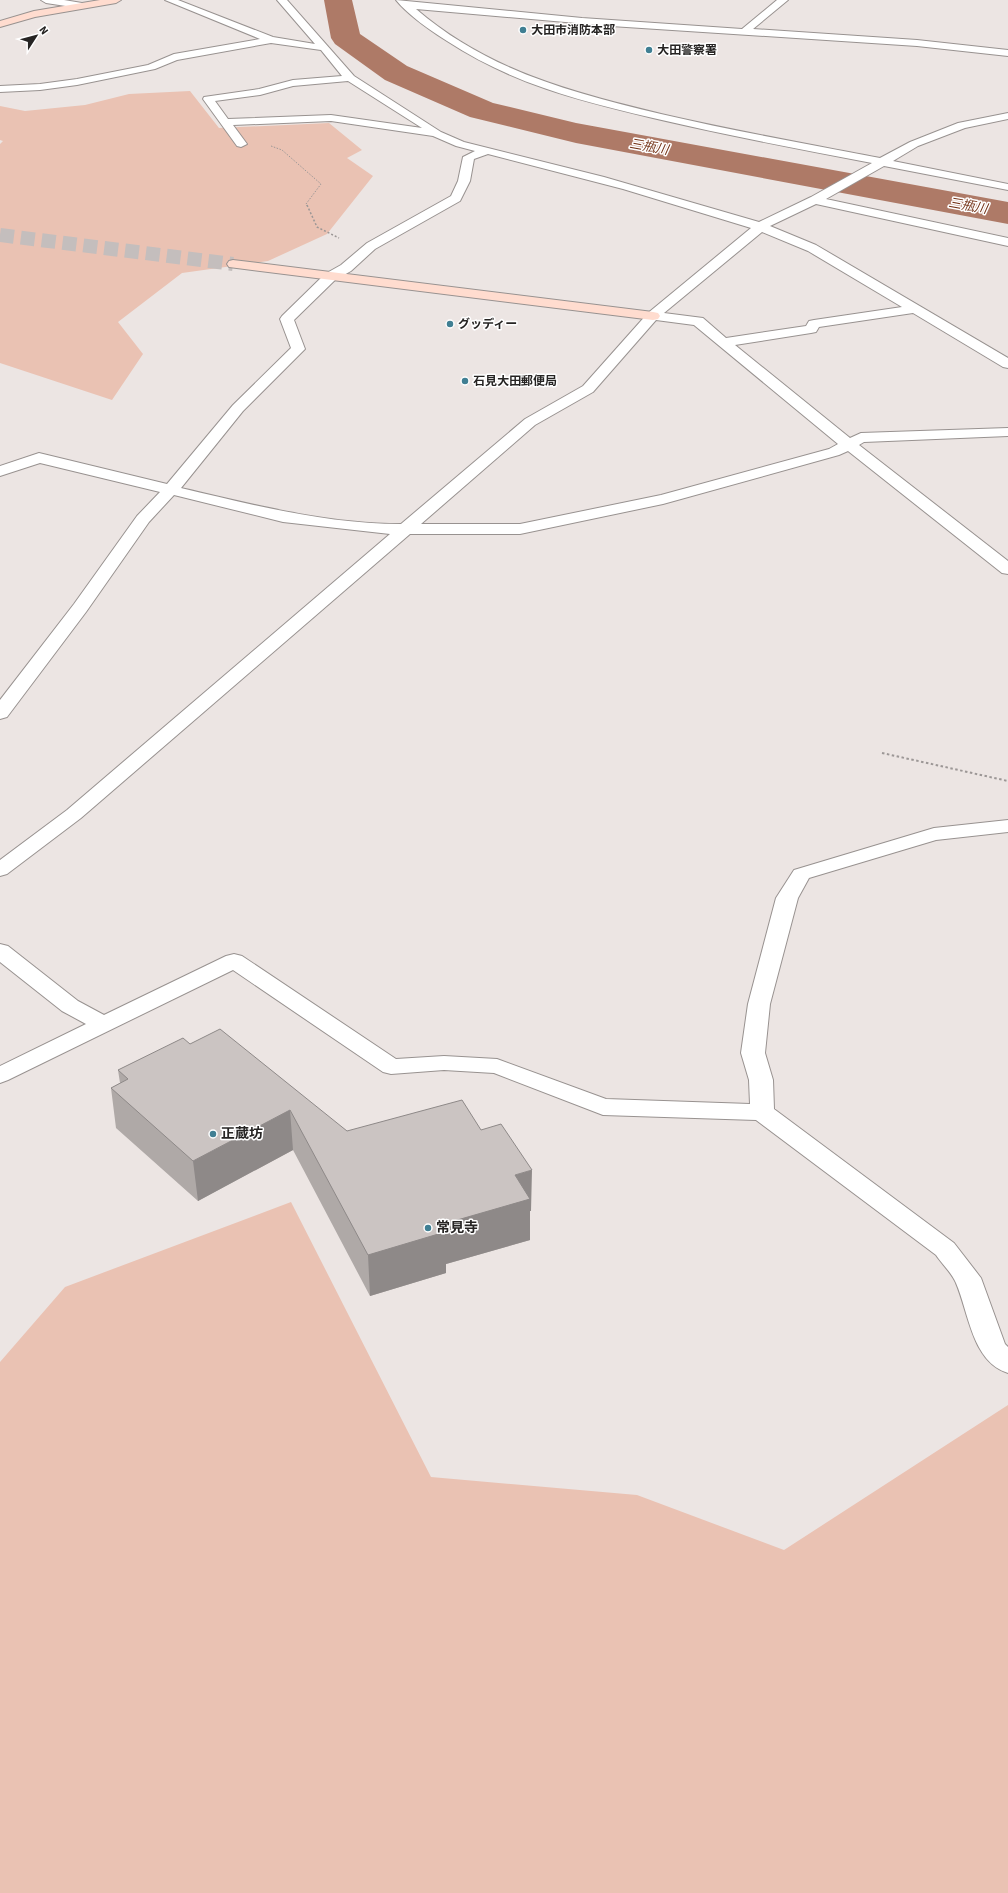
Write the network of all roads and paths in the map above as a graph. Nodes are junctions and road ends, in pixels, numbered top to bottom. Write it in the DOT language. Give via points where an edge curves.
graph roads {
  1 [pos="46,0"];
  2 [pos="116,0"];
  3 [pos="170,0"];
  4 [pos="282,0"];
  5 [pos="783,0"];
  6 [pos="403,3"];
  7 [pos="79,5"];
  8 [pos="0,24"];
  9 [pos="745,31"];
  10 [pos="271,40"];
  11 [pos="325,48"];
  12 [pos="1008,53"];
  13 [pos="350,78"];
  14 [pos="0,89"];
  15 [pos="1008,116"];
  16 [pos="225,122"];
  17 [pos="437,134"];
  18 [pos="241,144"];
  19 [pos="488,150"];
  20 [pos="881,162"];
  21 [pos="1008,187"];
  22 [pos="815,200"];
  23 [pos="761,226"];
  24 [pos="1008,242"];
  25 [pos="371,246"];
  26 [pos="234,264"];
  27 [pos="330,277"];
  28 [pos="914,309"];
  29 [pos="653,316"];
  30 [pos="724,342"];
  31 [pos="1008,364"];
  32 [pos="1008,432"];
  33 [pos="849,445"];
  34 [pos="0,472"];
  35 [pos="170,491"];
  36 [pos="404,529"];
  37 [pos="1008,569"];
  38 [pos="0,713"];
  39 [pos="882,753"];
  40 [pos="1008,781"];
  41 [pos="1008,826"];
  42 [pos="0,870"];
  43 [pos="0,951"];
  44 [pos="104,1025"];
  45 [pos="0,1075"];
  46 [pos="762,1112"];
  47 [pos="1008,1363"];
  1 -- 7 [label="street"];
  2 -- 7 [label="street"];
  3 -- 10 [label="street"];
  4 -- 11 [label="street"];
  5 -- 9 [label="street"];
  6 -- 9 [label="street" via="642,26"];
  6 -- 20 [label="street" via="433,28 469,51 533,82 582,98 700,126"];
  7 -- 8 [label="street"];
  9 -- 12 [label="street"];
  10 -- 11 [label="street"];
  10 -- 14 [label="street" via="174,57 151,67 77,82"];
  11 -- 13 [label="street"];
  13 -- 16 [label="street" via="293,83 260,92 208,99"];
  13 -- 17 [label="street"];
  15 -- 20 [label="street" via="962,125 914,144"];
  16 -- 17 [label="street" via="331,118"];
  16 -- 18 [label="street"];
  17 -- 19 [label="street" via="460,144"];
  18 -- 25 [label="path" via="275,146 282,150 321,184 306,204 317,227 340,238"];
  19 -- 23 [label="street" via="591,176"];
  19 -- 25 [label="street" via="469,157 464,181 456,198"];
  20 -- 21 [label="street"];
  20 -- 22 [label="street"];
  22 -- 23 [label="street"];
  22 -- 24 [label="street"];
  23 -- 28 [label="street" via="812,248"];
  23 -- 29 [label="street"];
  25 -- 27 [label="street" via="346,268"];
  26 -- 27 [label="street"];
  27 -- 29 [label="street"];
  27 -- 35 [label="street" via="287,319 298,349 238,408"];
  28 -- 30 [label="street" via="814,324 811,329"];
  28 -- 31 [label="street"];
  29 -- 30 [label="street" via="698,321"];
  29 -- 36 [label="street" via="588,389 530,422"];
  30 -- 33 [label="street"];
  32 -- 33 [label="street" via="861,438"];
  33 -- 36 [label="street" via="834,452 663,499 520,530"];
  33 -- 37 [label="street"];
  34 -- 35 [label="street" via="39,458"];
  35 -- 36 [label="street" via="283,517"];
  35 -- 38 [label="street" via="143,519 80,608"];
  36 -- 42 [label="street" via="74,814"];
  39 -- 40 [label="path"];
  41 -- 46 [label="street" via="934,834 801,874 787,898 759,1004 753,1052 761,1080"];
  43 -- 44 [label="street" via="70,1006"];
  44 -- 45 [label="street"];
  44 -- 46 [label="street" via="234,961 391,1067 444,1063 497,1066 603,1107"];
  46 -- 47 [label="street" via="945,1249 968,1278 993,1349"];
}
